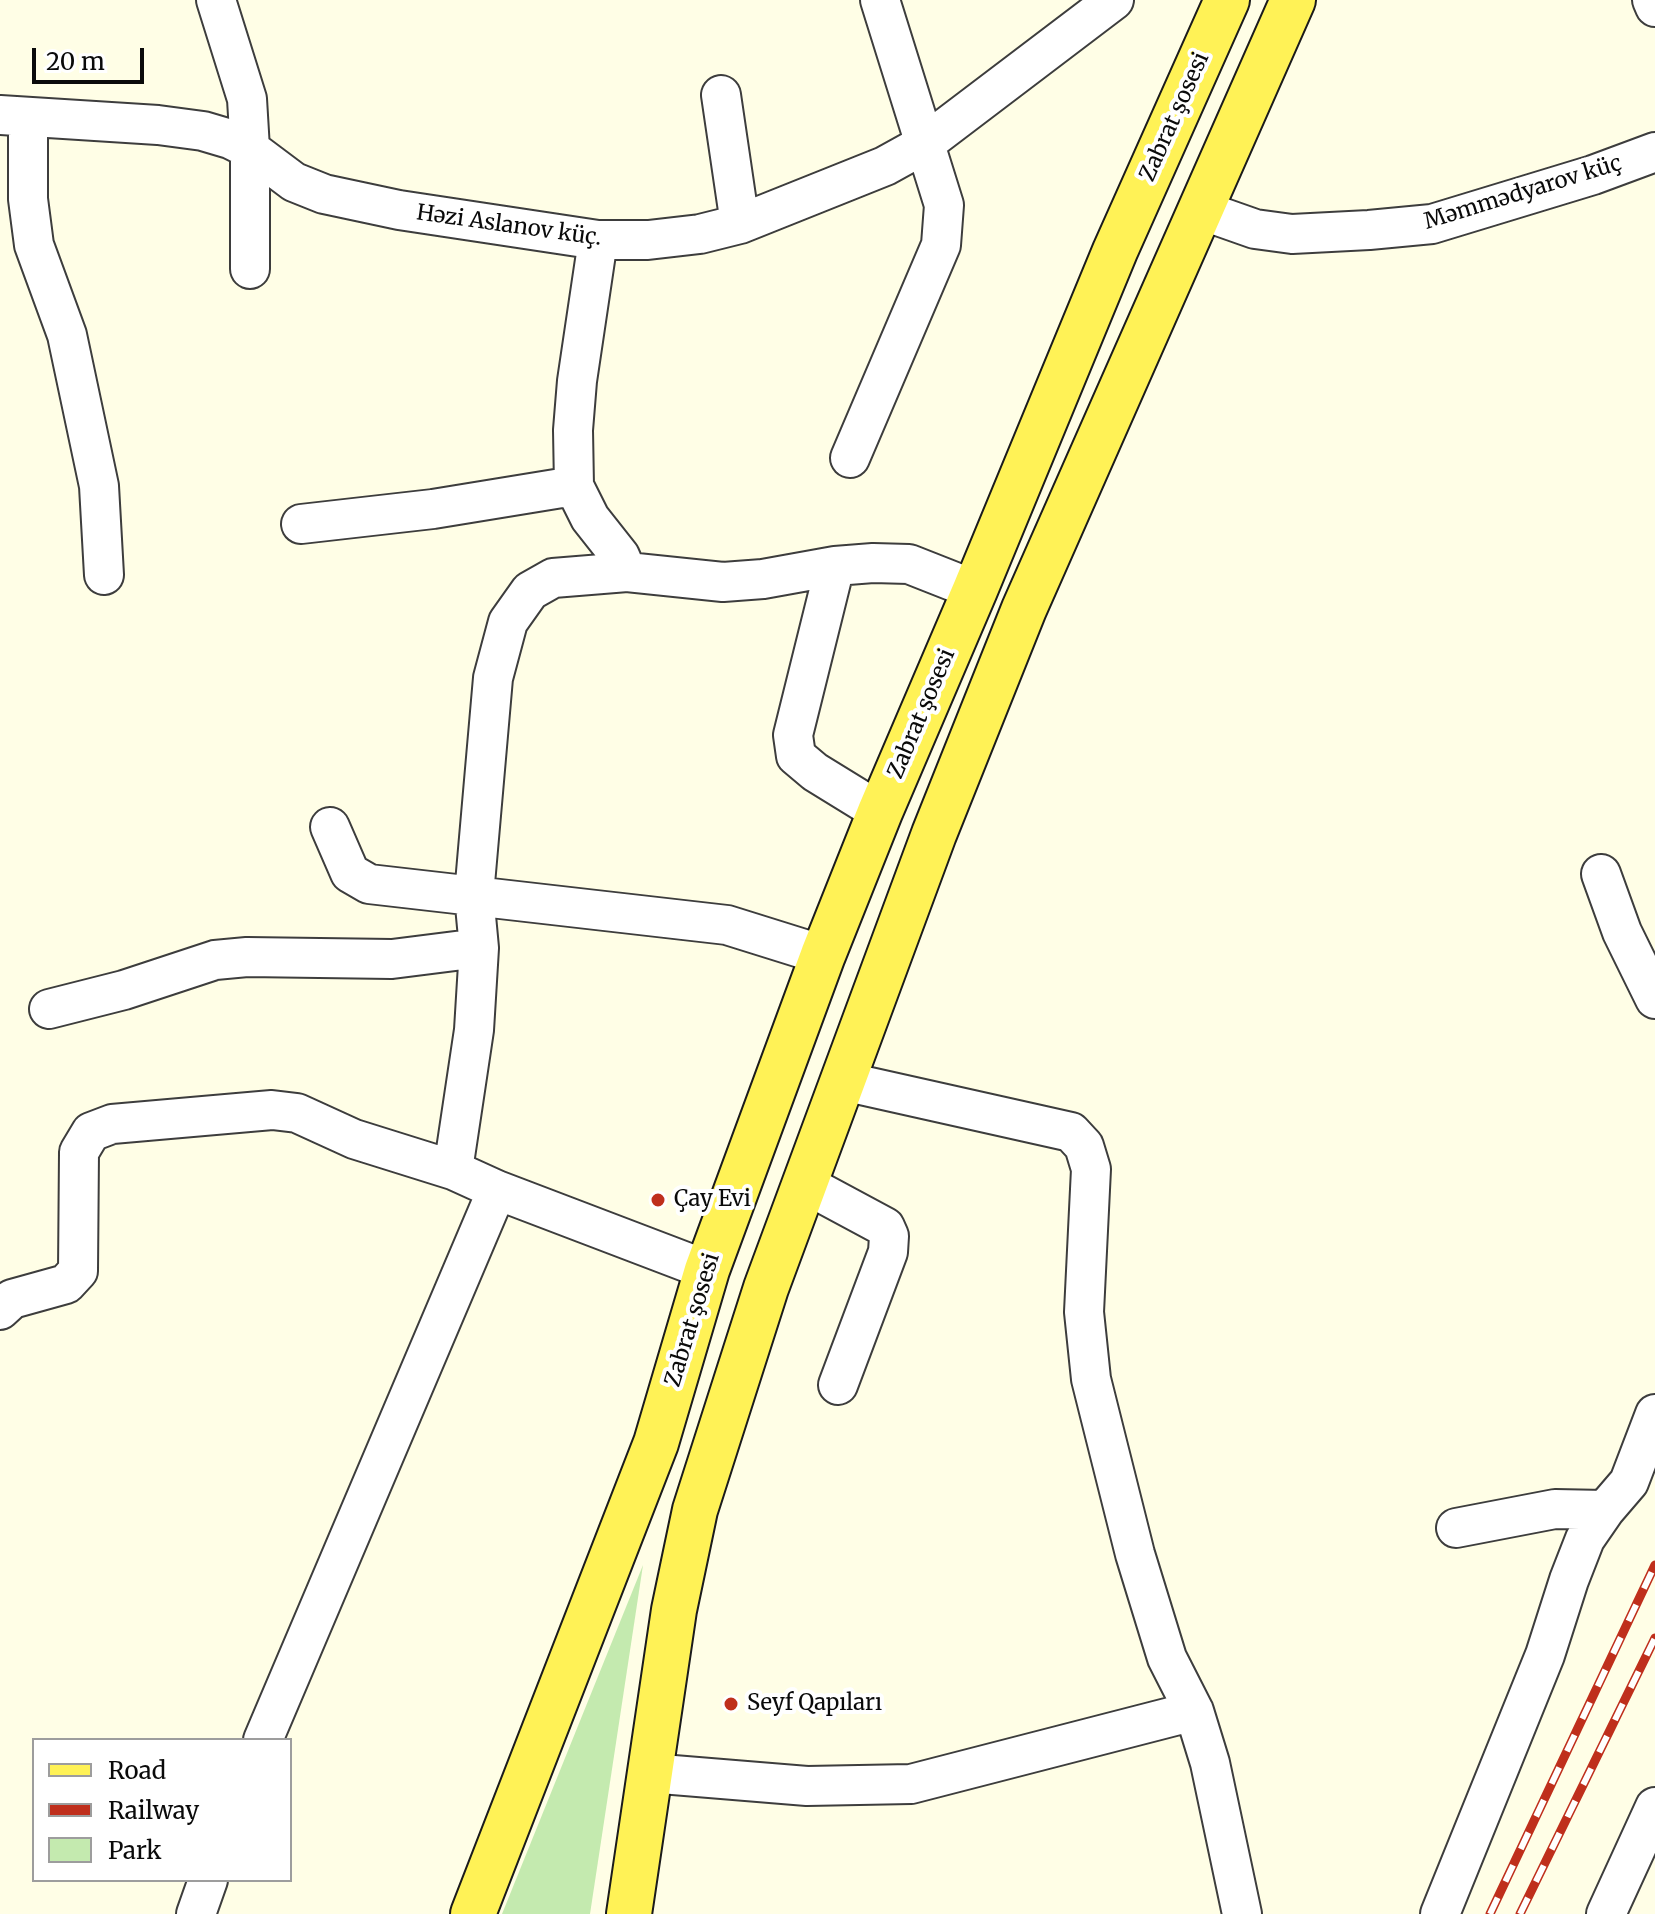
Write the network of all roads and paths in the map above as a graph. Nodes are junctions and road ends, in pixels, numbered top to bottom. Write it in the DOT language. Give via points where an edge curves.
graph roads {
  1 [pos="216,0"];
  2 [pos="880,0"];
  3 [pos="1114,0"];
  4 [pos="1227,0"];
  5 [pos="1240,0"];
  6 [pos="1652,0"];
  7 [pos="1655,7"];
  8 [pos="1288,11"];
  9 [pos="721,95"];
  10 [pos="14,117"];
  11 [pos="923,145"];
  12 [pos="250,149"];
  13 [pos="1655,152"];
  14 [pos="1201,210"];
  15 [pos="740,224"];
  16 [pos="598,240"];
  17 [pos="250,269"];
  18 [pos="850,458"];
  19 [pos="574,486"];
  20 [pos="301,524"];
  21 [pos="835,566"];
  22 [pos="627,572"];
  23 [pos="104,575"];
  24 [pos="975,590"];
  25 [pos="880,812"];
  26 [pos="330,827"];
  27 [pos="1601,874"];
  28 [pos="474,895"];
  29 [pos="479,948"];
  30 [pos="823,955"];
  31 [pos="1655,999"];
  32 [pos="49,1009"];
  33 [pos="843,1081"];
  34 [pos="453,1170"];
  35 [pos="805,1184"];
  36 [pos="497,1190"];
  37 [pos="707,1270"];
  38 [pos="0,1310"];
  39 [pos="838,1385"];
  40 [pos="1655,1414"];
  41 [pos="1605,1510"];
  42 [pos="1456,1528"];
  43 [pos="1194,1711"];
  44 [pos="264,1738"];
  45 [pos="649,1773"];
  46 [pos="1655,1807"];
  47 [pos="207,1882"];
  48 [pos="196,1914"];
  49 [pos="473,1914"];
  50 [pos="629,1914"];
  51 [pos="1242,1914"];
  52 [pos="1440,1914"];
  53 [pos="1606,1914"];
  1 -- 12 [label="street" via="247,99"];
  2 -- 11 [label="street"];
  3 -- 11 [label="street, Həzi Aslanov küç."];
  4 -- 24 [label="main road, Zabrat şosesi" via="1115,251"];
  5 -- 8 [label="main road"];
  6 -- 7 [label="street"];
  8 -- 14 [label="main road"];
  9 -- 15 [label="street"];
  10 -- 12 [label="street, Həzi Aslanov küç." via="203,131"];
  10 -- 23 [label="street" via="34,245 67,335 99,486"];
  11 -- 15 [label="street, Həzi Aslanov küç." via="873,171"];
  11 -- 18 [label="street" via="944,205 941,245"];
  12 -- 16 [label="street, Həzi Aslanov küç." via="294,182 324,194"];
  12 -- 17 [label="street"];
  13 -- 14 [label="street, Məmmədyarov küç" via="1432,224 1292,234 1255,229"];
  14 -- 33 [label="main road" via="1024,609"];
  15 -- 16 [label="street, Həzi Aslanov küç." via="648,240"];
  16 -- 19 [label="street" via="577,381"];
  19 -- 20 [label="street"];
  19 -- 22 [label="street"];
  21 -- 22 [label="street" via="723,582"];
  21 -- 24 [label="street" via="909,564"];
  21 -- 25 [label="street" via="793,735 796,756"];
  22 -- 28 [label="street" via="553,578 530,591 508,622 493,678"];
  24 -- 25 [label="main road, Zabrat şosesi"];
  25 -- 30 [label="main road, Zabrat şosesi"];
  26 -- 28 [label="street" via="350,873 369,884"];
  27 -- 31 [label="street"];
  28 -- 29 [label="street"];
  28 -- 30 [label="street" via="727,925"];
  29 -- 32 [label="street" via="392,959 215,960"];
  29 -- 34 [label="street" via="474,1030"];
  30 -- 37 [label="main road, Zabrat şosesi"];
  33 -- 35 [label="main road"];
  33 -- 43 [label="street" via="1071,1132 1084,1146 1091,1169 1084,1312 1091,1379 1167,1658"];
  34 -- 36 [label="street"];
  34 -- 38 [label="street" via="354,1139 297,1113 272,1110 112,1124 91,1132 79,1152 78,1271 66,1284 12,1299"];
  35 -- 39 [label="street" via="885,1227 889,1236 888,1252"];
  35 -- 45 [label="main road" via="695,1510"];
  36 -- 37 [label="street"];
  36 -- 44 [label="street"];
  37 -- 49 [label="main road, Zabrat şosesi" via="656,1443"];
  40 -- 41 [label="street" via="1629,1482"];
  41 -- 42 [label="street" via="1555,1509"];
  41 -- 52 [label="street" via="1585,1539 1545,1655"];
  43 -- 45 [label="street" via="911,1784 807,1786"];
  43 -- 51 [label="street"];
  45 -- 50 [label="main road"];
  46 -- 53 [label="street"];
  47 -- 48 [label="street"];
}
